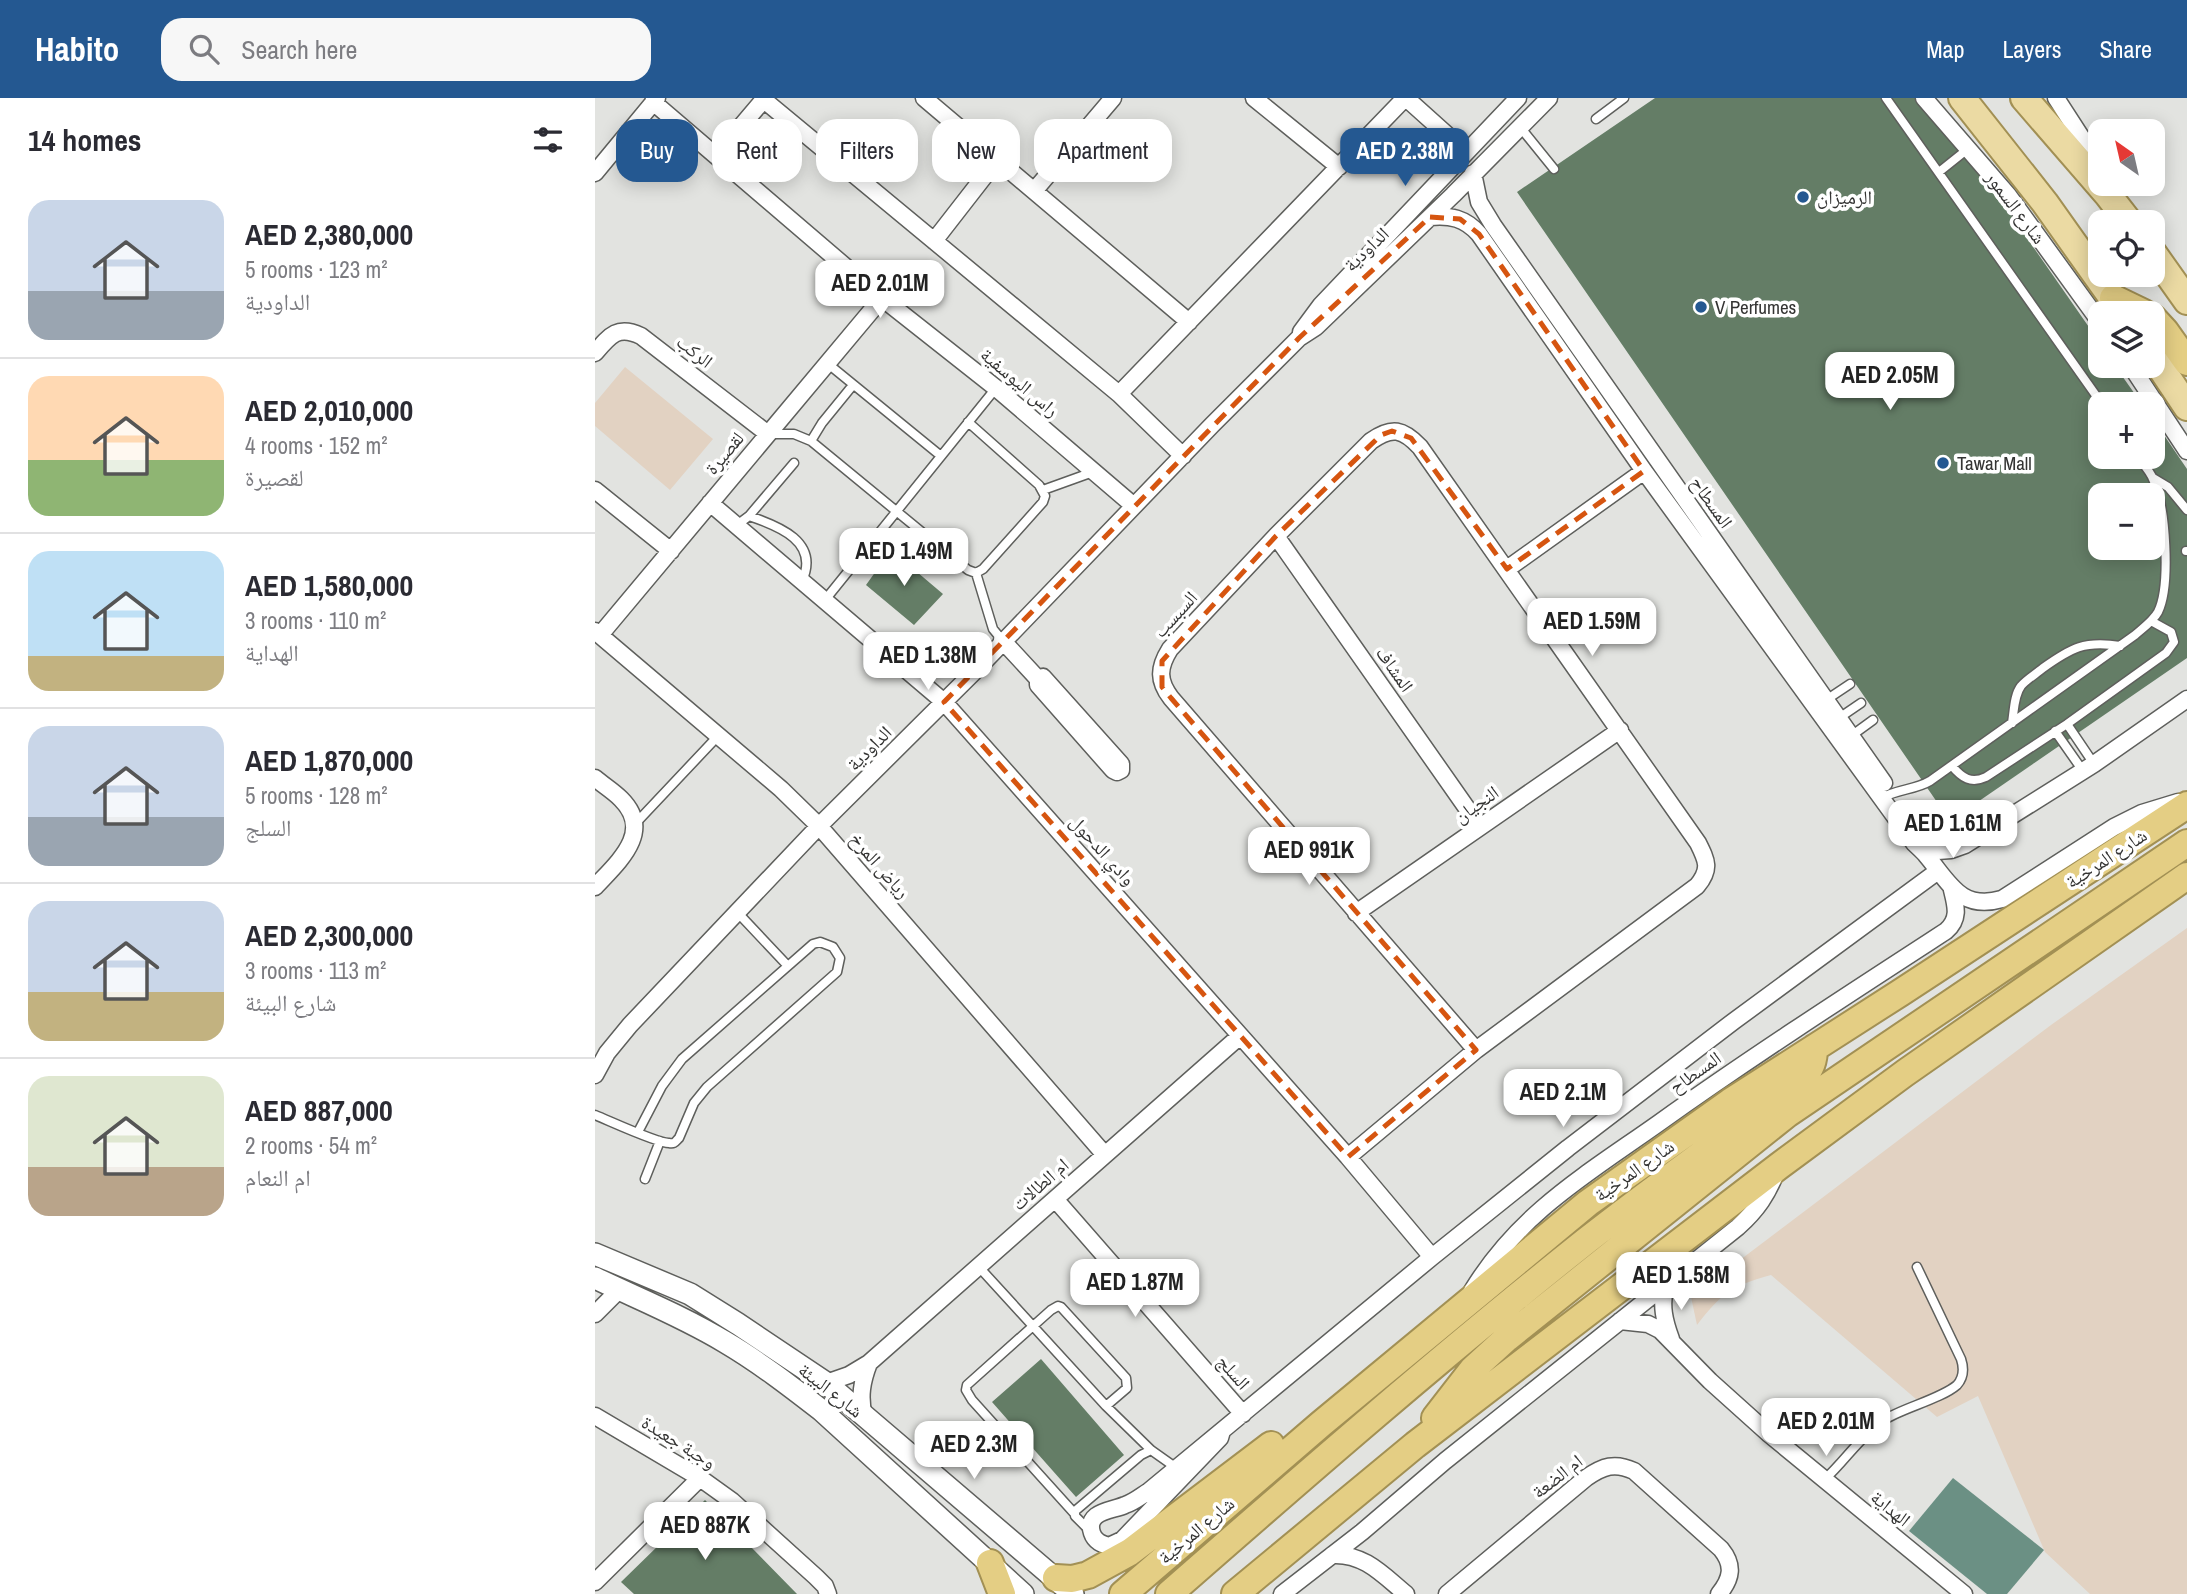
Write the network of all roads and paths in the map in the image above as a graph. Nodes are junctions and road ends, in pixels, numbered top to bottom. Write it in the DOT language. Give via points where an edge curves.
graph roads {
  1 [pos="924,98"];
  2 [pos="1113,98"];
  3 [pos="1254,98"];
  4 [pos="1406,98"];
  5 [pos="1501,98"];
  6 [pos="1518,98"];
  7 [pos="1549,98"];
  8 [pos="1624,98"];
  9 [pos="1887,98"];
  10 [pos="1924,98"];
  11 [pos="1962,98"];
  12 [pos="2024,98"];
  13 [pos="2056,98"];
  14 [pos="765,99"];
  15 [pos="655,100"];
  16 [pos="748,119"];
  17 [pos="949,119"];
  18 [pos="1498,119"];
  19 [pos="1596,119"];
  20 [pos="1520,127"];
  21 [pos="1969,148"];
  22 [pos="2088,149"];
  23 [pos="1465,151"];
  24 [pos="712,152"];
  25 [pos="1339,167"];
  26 [pos="2088,168"];
  27 [pos="1554,169"];
  28 [pos="1448,170"];
  29 [pos="1939,172"];
  30 [pos="595,173"];
  31 [pos="1473,173"];
  32 [pos="1020,179"];
  33 [pos="746,182"];
  34 [pos="980,182"];
  35 [pos="1034,191"];
  36 [pos="1453,194"];
  37 [pos="1430,218"];
  38 [pos="1472,226"];
  39 [pos="934,240"];
  40 [pos="2165,270"];
  41 [pos="882,298"];
  42 [pos="2187,300"];
  43 [pos="2114,301"];
  44 [pos="2088,305"];
  45 [pos="1189,322"];
  46 [pos="2165,331"];
  47 [pos="1299,338"];
  48 [pos="595,353"];
  49 [pos="2187,362"];
  50 [pos="827,363"];
  51 [pos="2165,374"];
  52 [pos="2139,378"];
  53 [pos="853,385"];
  54 [pos="996,388"];
  55 [pos="2094,392"];
  56 [pos="1119,394"];
  57 [pos="2187,407"];
  58 [pos="968,422"];
  59 [pos="768,433"];
  60 [pos="811,441"];
  61 [pos="2187,451"];
  62 [pos="941,456"];
  63 [pos="1183,456"];
  64 [pos="794,463"];
  65 [pos="2147,469"];
  66 [pos="1644,471"];
  67 [pos="1093,472"];
  68 [pos="2153,478"];
  69 [pos="595,489"];
  70 [pos="1044,490"];
  71 [pos="710,503"];
  72 [pos="1134,506"];
  73 [pos="2187,510"];
  74 [pos="897,511"];
  75 [pos="743,521"];
  76 [pos="1276,536"];
  77 [pos="671,551"];
  78 [pos="1507,569"];
  79 [pos="976,573"];
  80 [pos="802,581"];
  81 [pos="825,600"];
  82 [pos="2151,621"];
  83 [pos="597,633"];
  84 [pos="1002,640"];
  85 [pos="2120,646"];
  86 [pos="1850,684"];
  87 [pos="2187,699"];
  88 [pos="1826,700"];
  89 [pos="944,702"];
  90 [pos="1861,704"];
  91 [pos="1839,718"];
  92 [pos="1874,720"];
  93 [pos="1077,722"];
  94 [pos="2012,723"];
  95 [pos="2067,724"];
  96 [pos="1620,730"];
  97 [pos="2055,732"];
  98 [pos="718,736"];
  99 [pos="1851,736"];
  100 [pos="1952,766"];
  101 [pos="2089,767"];
  102 [pos="595,778"];
  103 [pos="1887,796"];
  104 [pos="2187,802"];
  105 [pos="635,824"];
  106 [pos="820,826"];
  107 [pos="1480,827"];
  108 [pos="2187,843"];
  109 [pos="1924,852"];
  110 [pos="1938,871"];
  111 [pos="2187,876"];
  112 [pos="595,887"];
  113 [pos="1952,890"];
  114 [pos="739,913"];
  115 [pos="1356,913"];
  116 [pos="787,965"];
  117 [pos="1240,1036"];
  118 [pos="1814,1048"];
  119 [pos="601,1049"];
  120 [pos="1476,1050"];
  121 [pos="595,1075"];
  122 [pos="595,1115"];
  123 [pos="638,1132"];
  124 [pos="660,1141"];
  125 [pos="1105,1155"];
  126 [pos="1348,1157"];
  127 [pos="1779,1166"];
  128 [pos="645,1180"];
  129 [pos="1055,1199"];
  130 [pos="595,1254"];
  131 [pos="1432,1257"];
  132 [pos="978,1266"];
  133 [pos="1917,1267"];
  134 [pos="595,1278"];
  135 [pos="1665,1287"];
  136 [pos="619,1290"];
  137 [pos="1462,1307"];
  138 [pos="595,1314"];
  139 [pos="1620,1321"];
  140 [pos="1033,1326"];
  141 [pos="1671,1339"];
  142 [pos="869,1363"];
  143 [pos="826,1383"];
  144 [pos="1106,1406"];
  145 [pos="1243,1414"];
  146 [pos="595,1416"];
  147 [pos="864,1416"];
  148 [pos="1222,1431"];
  149 [pos="1311,1433"];
  150 [pos="1415,1445"];
  151 [pos="1151,1450"];
  152 [pos="1175,1467"];
  153 [pos="699,1478"];
  154 [pos="1824,1480"];
  155 [pos="1075,1513"];
  156 [pos="1362,1532"];
  157 [pos="1092,1533"];
  158 [pos="1332,1555"];
  159 [pos="990,1563"];
  160 [pos="1375,1568"];
  161 [pos="595,1582"];
  162 [pos="1065,1586"];
  163 [pos="828,1594"];
  164 [pos="1002,1594"];
  165 [pos="1023,1594"];
  166 [pos="1123,1594"];
  167 [pos="1169,1594"];
  168 [pos="1235,1594"];
  169 [pos="1282,1594"];
  170 [pos="1406,1594"];
  171 [pos="1447,1594"];
  172 [pos="1719,1594"];
  173 [pos="1963,1594"];
  1 -- 17 [label="street"];
  2 -- 35 [label="street"];
  3 -- 25 [label="street"];
  4 -- 23 [label="street"];
  4 -- 25 [label="street"];
  5 -- 18 [label="street"];
  6 -- 18 [label="street, الداودية"];
  7 -- 20 [label="street, الداودية"];
  8 -- 19 [label="lane"];
  9 -- 29 [label="lane"];
  10 -- 21 [label="street, شارع السمور"];
  11 -- 43 [label="main road, شارع السمور"];
  12 -- 26 [label="main road"];
  13 -- 22 [label="street"];
  14 -- 16 [label="street"];
  14 -- 39 [label="street"];
  15 -- 24 [label="street, راس اليوسفية"];
  15 -- 30 [label="street"];
  18 -- 23 [label="street, الداودية"];
  20 -- 27 [label="lane"];
  20 -- 31 [label="street, الداودية"];
  21 -- 29 [label="lane"];
  21 -- 44 [label="street, شارع السمور"];
  23 -- 28 [label="street, الداودية"];
  25 -- 45 [label="street"];
  28 -- 36 [label="street, المسطاح"];
  28 -- 47 [label="street, الداودية" via="1321,305"];
  29 -- 55 [label="lane"];
  31 -- 36 [label="street, الداودية"];
  31 -- 88 [label="street, المسطاح" via="1479,202 1493,225"];
  32 -- 35 [label="street"];
  33 -- 41 [label="street, راس اليوسفية"];
  34 -- 39 [label="street"];
  35 -- 45 [label="street"];
  36 -- 37 [label="street, الداودية"];
  36 -- 38 [label="street, المسطاح"];
  37 -- 38 [label="street" via="1452,217"];
  37 -- 47 [label="street, الداودية"];
  38 -- 66 [label="street, المسطاح"];
  39 -- 56 [label="street"];
  40 -- 42 [label="main road"];
  41 -- 50 [label="street, لقصيرة"];
  41 -- 54 [label="street, راس اليوسفية"];
  45 -- 56 [label="street"];
  46 -- 49 [label="highway"];
  47 -- 63 [label="street, الداودية"];
  48 -- 59 [label="street, الركب" via="611,335 632,331"];
  50 -- 53 [label="lane"];
  50 -- 59 [label="street, لقصيرة"];
  51 -- 57 [label="main road"];
  52 -- 61 [label="street"];
  53 -- 60 [label="lane"];
  53 -- 62 [label="lane"];
  54 -- 58 [label="lane"];
  54 -- 67 [label="street, راس اليوسفية"];
  56 -- 63 [label="street"];
  58 -- 62 [label="lane"];
  58 -- 70 [label="lane"];
  59 -- 60 [label="lane" via="794,434"];
  59 -- 71 [label="street, لقصيرة"];
  60 -- 74 [label="lane"];
  62 -- 74 [label="lane"];
  63 -- 72 [label="street, الداودية"];
  64 -- 75 [label="lane"];
  65 -- 68 [label="lane"];
  66 -- 78 [label="street"];
  66 -- 103 [label="street, المسطاح"];
  67 -- 70 [label="lane"];
  67 -- 72 [label="street, راس اليوسفية"];
  68 -- 73 [label="lane" via="2168,486"];
  68 -- 82 [label="lane" via="2166,561 2162,599"];
  69 -- 77 [label="street"];
  70 -- 79 [label="lane" via="1042,502"];
  71 -- 75 [label="street, وادي الدحول"];
  71 -- 77 [label="street, لقصيرة"];
  72 -- 84 [label="street, الداودية"];
  74 -- 79 [label="lane"];
  74 -- 81 [label="lane"];
  75 -- 80 [label="street, وادي الدحول"];
  75 -- 80 [label="lane" via="777,526 805,551 807,569"];
  76 -- 78 [label="street, السبسب" via="1371,442 1392,431 1402,432 1420,447"];
  76 -- 107 [label="street, المشاف"];
  76 -- 115 [label="street, السبسب" via="1170,649 1162,662 1162,687"];
  77 -- 83 [label="street, لقصيرة"];
  78 -- 96 [label="street, السبسب"];
  79 -- 84 [label="lane" via="993,629"];
  80 -- 81 [label="street, وادي الدحول"];
  81 -- 89 [label="street, وادي الدحول"];
  82 -- 85 [label="lane"];
  82 -- 95 [label="lane" via="2171,632 2174,642 2169,650"];
  83 -- 98 [label="street, رياض المرخ"];
  84 -- 89 [label="street, الداودية"];
  84 -- 93 [label="street" via="1038,679 1038,685"];
  85 -- 94 [label="lane"];
  85 -- 94 [label="lane" via="2076,647 2043,668 2020,687"];
  86 -- 88 [label="lane"];
  87 -- 101 [label="street"];
  88 -- 91 [label="street, المسطاح"];
  89 -- 106 [label="street, الداودية"];
  89 -- 117 [label="street, وادي الدحول"];
  90 -- 91 [label="lane"];
  91 -- 99 [label="street, المسطاح"];
  92 -- 99 [label="lane"];
  94 -- 100 [label="lane"];
  95 -- 97 [label="lane"];
  95 -- 101 [label="lane"];
  96 -- 107 [label="street, النجيان"];
  96 -- 120 [label="street, السبسب" via="1698,843 1707,865 1705,876"];
  97 -- 100 [label="lane" via="1979,780 1964,778"];
  97 -- 101 [label="lane"];
  98 -- 105 [label="lane"];
  98 -- 106 [label="street, رياض المرخ"];
  99 -- 103 [label="street, المسطاح"];
  100 -- 103 [label="lane" via="1921,786"];
  101 -- 109 [label="street" via="1965,845"];
  102 -- 105 [label="street" via="621,800"];
  103 -- 109 [label="street, المسطاح" via="1920,839"];
  104 -- 113 [label="street" via="2142,813 2114,827 2002,899 1975,901"];
  104 -- 118 [label="highway, شارع المرخية"];
  105 -- 112 [label="street" via="622,857"];
  106 -- 114 [label="street, الداودية"];
  106 -- 125 [label="street, رياض المرخ"];
  107 -- 115 [label="street, النجيان"];
  108 -- 150 [label="highway" via="1787,1114 1473,1368"];
  109 -- 110 [label="street, المسطاح"];
  110 -- 113 [label="street, المسطاح"];
  110 -- 131 [label="street" via="1734,1021"];
  111 -- 127 [label="highway"];
  113 -- 137 [label="street, المسطاح" via="1956,919 1946,931 1758,1053 1561,1192 1515,1232"];
  114 -- 116 [label="lane"];
  114 -- 119 [label="street, الداودية"];
  115 -- 120 [label="street, السبسب"];
  116 -- 123 [label="lane" via="675,1068"];
  116 -- 124 [label="lane" via="820,942 833,947 840,958 837,972 700,1095 677,1140"];
  117 -- 125 [label="street, ام الطالات"];
  117 -- 126 [label="street, وادي الدحول"];
  118 -- 137 [label="highway, شارع المرخية" via="1588,1203"];
  118 -- 167 [label="highway" via="1810,1070 1803,1078 1526,1290"];
  119 -- 121 [label="street, الداودية"];
  120 -- 126 [label="street, السبسب"];
  122 -- 123 [label="lane"];
  123 -- 124 [label="lane"];
  124 -- 128 [label="lane"];
  125 -- 129 [label="street, ام الطالات"];
  126 -- 131 [label="street, وادي الدحول"];
  127 -- 135 [label="street" via="1752,1215"];
  127 -- 150 [label="highway"];
  129 -- 132 [label="street, ام الطالات"];
  129 -- 145 [label="street, السلج"];
  130 -- 143 [label="street, شارع البيئة" via="690,1294"];
  131 -- 145 [label="street"];
  132 -- 140 [label="lane"];
  132 -- 142 [label="street, ام الطالات"];
  133 -- 154 [label="lane" via="1961,1359 1961,1379 1947,1391 1882,1422"];
  134 -- 136 [label="street, شارع البيئة"];
  135 -- 139 [label="street"];
  135 -- 141 [label="street, الهداية" via="1663,1315"];
  136 -- 138 [label="street"];
  136 -- 159 [label="street, شارع البيئة" via="725,1342 786,1383"];
  137 -- 149 [label="highway, شارع المرخية"];
  139 -- 141 [label="street, الهداية" via="1648,1324"];
  139 -- 156 [label="street"];
  140 -- 144 [label="lane"];
  140 -- 144 [label="lane" via="1054,1308 1065,1309 1126,1378 1128,1388"];
  140 -- 155 [label="lane" via="966,1390"];
  141 -- 154 [label="street, الهداية" via="1710,1381"];
  142 -- 143 [label="street, ام الطالات"];
  142 -- 147 [label="street" via="861,1391"];
  143 -- 147 [label="street, شارع البيئة"];
  144 -- 151 [label="lane"];
  145 -- 148 [label="street"];
  146 -- 153 [label="street, وجبة جعيدة"];
  147 -- 162 [label="street, شارع البيئة"];
  148 -- 152 [label="street"];
  148 -- 157 [label="street" via="1122,1540 1109,1546"];
  149 -- 162 [label="highway" via="1287,1433 1130,1552"];
  149 -- 166 [label="highway, شارع المرخية"];
  150 -- 168 [label="highway"];
  151 -- 152 [label="lane"];
  151 -- 155 [label="lane"];
  152 -- 157 [label="street" via="1137,1499 1099,1513"];
  153 -- 161 [label="street"];
  153 -- 163 [label="street, وجبة جعيدة" via="757,1523 816,1577"];
  154 -- 173 [label="street, الهداية"];
  155 -- 157 [label="lane"];
  156 -- 158 [label="street"];
  156 -- 160 [label="street"];
  158 -- 160 [label="street" via="1355,1557"];
  158 -- 169 [label="street"];
  159 -- 164 [label="highway"];
  159 -- 165 [label="street, شارع البيئة"];
  160 -- 170 [label="street"];
  171 -- 172 [label="street, ام الضعة" via="1586,1478 1609,1465 1634,1471 1728,1557 1731,1568"];
}
